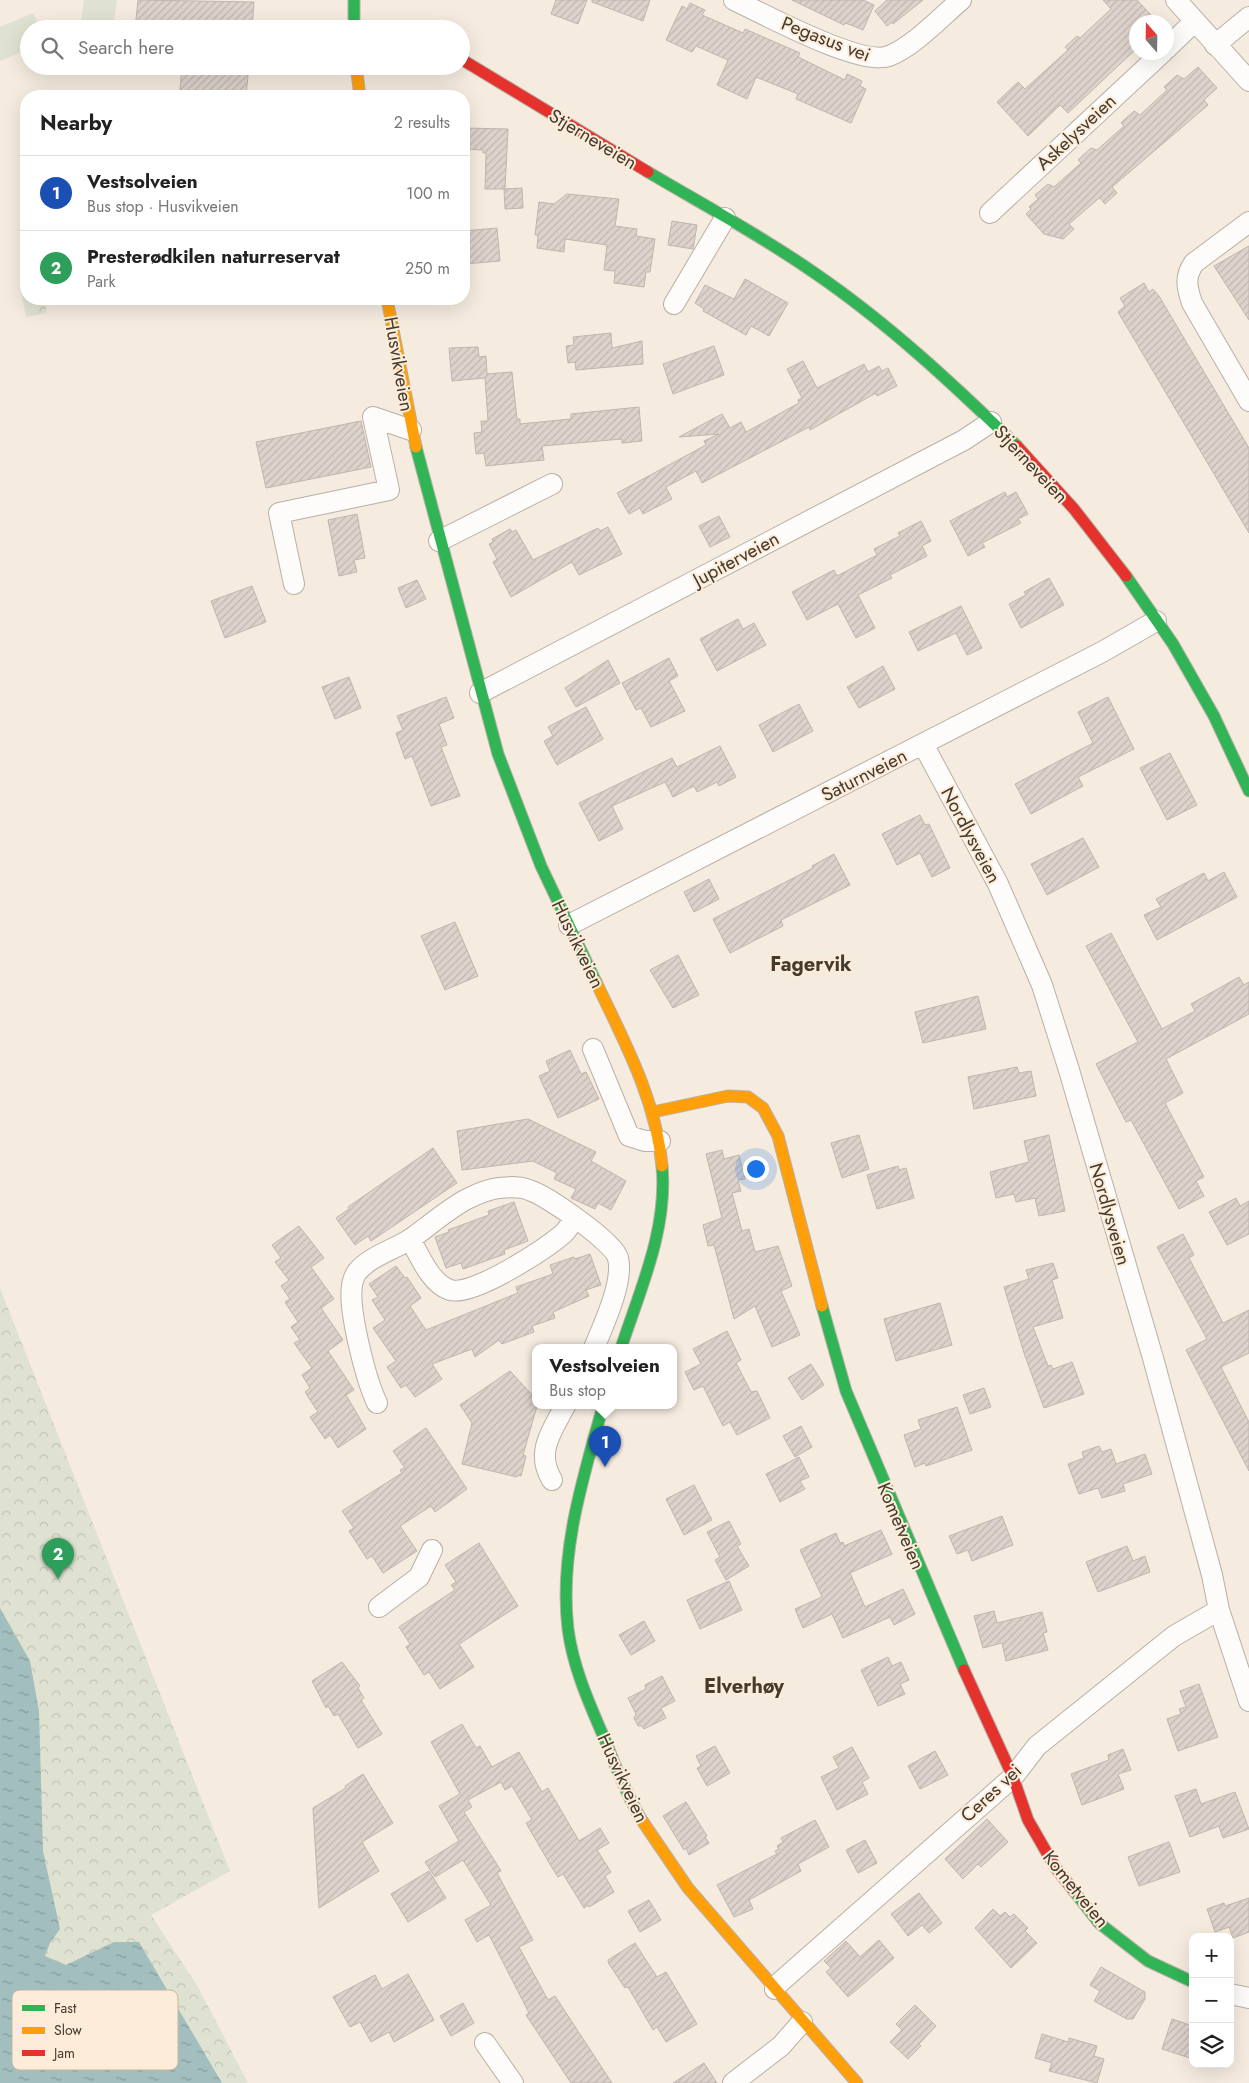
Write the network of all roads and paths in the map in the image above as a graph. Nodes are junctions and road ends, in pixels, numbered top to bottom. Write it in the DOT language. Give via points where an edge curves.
graph roads {
  1 [pos="354,0"];
  2 [pos="734,0"];
  3 [pos="961,0"];
  4 [pos="1176,0"];
  5 [pos="1249,17"];
  6 [pos="354,20"];
  7 [pos="1195,21"];
  8 [pos="1174,41"];
  9 [pos="1215,45"];
  10 [pos="1154,60"];
  11 [pos="470,64"];
  12 [pos="357,75"];
  13 [pos="1249,81"];
  14 [pos="359,90"];
  15 [pos="990,213"];
  16 [pos="725,218"];
  17 [pos="1249,222"];
  18 [pos="674,304"];
  19 [pos="388,305"];
  20 [pos="1249,401"];
  21 [pos="991,422"];
  22 [pos="411,430"];
  23 [pos="552,484"];
  24 [pos="440,541"];
  25 [pos="294,584"];
  26 [pos="1156,621"];
  27 [pos="480,693"];
  28 [pos="923,744"];
  29 [pos="1249,791"];
  30 [pos="569,925"];
  31 [pos="593,1049"];
  32 [pos="653,1112"];
  33 [pos="660,1141"];
  34 [pos="574,1218"];
  35 [pos="410,1239"];
  36 [pos="595,1344"];
  37 [pos="622,1344"];
  38 [pos="377,1403"];
  39 [pos="563,1409"];
  40 [pos="602,1409"];
  41 [pos="552,1480"];
  42 [pos="432,1550"];
  43 [pos="379,1607"];
  44 [pos="1219,1610"];
  45 [pos="1249,1701"];
  46 [pos="1013,1777"];
  47 [pos="1189,1980"];
  48 [pos="775,1989"];
  49 [pos="1234,1995"];
  50 [pos="1249,1998"];
  51 [pos="802,2022"];
  52 [pos="485,2044"];
  53 [pos="513,2083"];
  54 [pos="733,2083"];
  55 [pos="858,2083"];
  1 -- 6 [label="street"];
  2 -- 3 [label="street, Pegasus vei" via="851,53 876,59 902,50"];
  4 -- 7 [label="street"];
  5 -- 9 [label="street"];
  7 -- 8 [label="street"];
  7 -- 9 [label="street"];
  9 -- 13 [label="street"];
  10 -- 15 [label="street, Askelysveien"];
  11 -- 16 [label="street, Stjerneveien"];
  12 -- 14 [label="street"];
  16 -- 18 [label="street"];
  16 -- 21 [label="street, Stjerneveien" via="834,287 901,338 953,382"];
  17 -- 20 [label="street" via="1194,263 1187,272 1186,286 1192,303"];
  19 -- 22 [label="street, Husvikveien"];
  21 -- 26 [label="street, Stjerneveien" via="1035,466 1086,525"];
  21 -- 27 [label="street, Jupiterveien" via="964,440"];
  22 -- 24 [label="street, Husvikveien"];
  22 -- 25 [label="street, Husvikveien" via="373,417 389,490 280,513"];
  23 -- 24 [label="street"];
  24 -- 27 [label="street, Husvikveien"];
  26 -- 28 [label="street, Saturnveien"];
  26 -- 29 [label="street, Stjerneveien" via="1200,691 1234,754"];
  27 -- 30 [label="street, Husvikveien" via="510,789"];
  28 -- 30 [label="street, Saturnveien"];
  28 -- 44 [label="street, Nordlysveien" via="998,884 1042,986 1153,1358"];
  30 -- 32 [label="street, Husvikveien" via="625,1041"];
  31 -- 33 [label="street" via="629,1136"];
  32 -- 33 [label="street, Husvikveien"];
  32 -- 46 [label="street, Kometveien" via="733,1095 749,1097 771,1118 849,1400 908,1544"];
  33 -- 37 [label="street, Husvikveien" via="664,1186 660,1222"];
  34 -- 35 [label="street" via="529,1189 497,1188 466,1199"];
  34 -- 35 [label="street" via="562,1234 499,1276 456,1291 437,1282"];
  34 -- 36 [label="street" via="607,1242 618,1260 615,1290"];
  35 -- 38 [label="street" via="370,1261 357,1272 352,1285 364,1364"];
  39 -- 41 [label="street" via="547,1441 544,1456 545,1468"];
  40 -- 48 [label="street, Husvikveien" via="579,1492 568,1557 568,1631 578,1674 631,1802 656,1844 688,1888"];
  42 -- 43 [label="street" via="419,1577"];
  44 -- 45 [label="street, Nordlysveien"];
  44 -- 46 [label="street, Ceres vei" via="1174,1636 1045,1740"];
  46 -- 47 [label="street, Kometveien" via="1028,1820 1041,1845 1099,1923 1148,1961"];
  46 -- 48 [label="street, Ceres vei" via="916,1860"];
  48 -- 51 [label="street, Husvikveien"];
  49 -- 50 [label="street"];
  51 -- 54 [label="street" via="781,2046"];
  51 -- 55 [label="street, Husvikveien"];
  52 -- 53 [label="street"];
}
